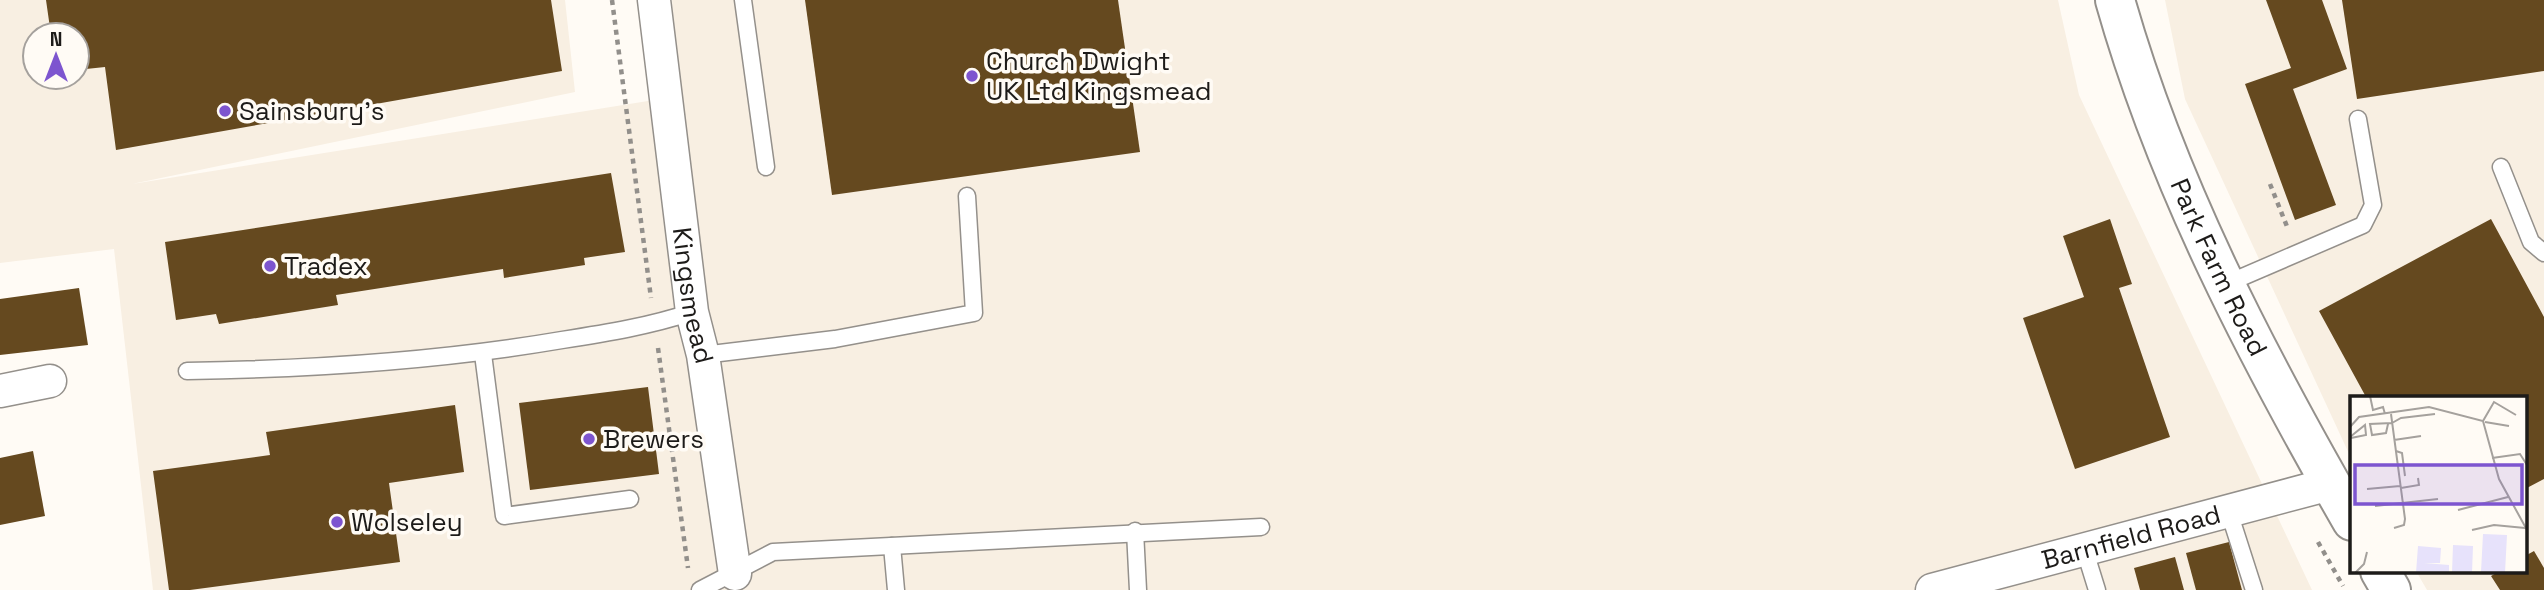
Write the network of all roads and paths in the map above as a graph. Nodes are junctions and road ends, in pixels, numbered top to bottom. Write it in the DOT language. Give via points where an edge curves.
graph roads {
  1 [pos="612,0"];
  2 [pos="653,0"];
  3 [pos="743,0"];
  4 [pos="2115,0"];
  5 [pos="2358,119"];
  6 [pos="766,167"];
  7 [pos="2501,167"];
  8 [pos="2270,184"];
  9 [pos="967,196"];
  10 [pos="2288,229"];
  11 [pos="2544,253"];
  12 [pos="2226,284"];
  13 [pos="650,292"];
  14 [pos="692,312"];
  15 [pos="659,351"];
  16 [pos="483,354"];
  17 [pos="703,355"];
  18 [pos="187,371"];
  19 [pos="50,381"];
  20 [pos="0,391"];
  21 [pos="2330,484"];
  22 [pos="630,499"];
  23 [pos="2229,512"];
  24 [pos="2350,519"];
  25 [pos="1261,527"];
  26 [pos="1135,531"];
  27 [pos="892,546"];
  28 [pos="2084,548"];
  29 [pos="687,562"];
  30 [pos="2381,572"];
  31 [pos="735,582"];
  32 [pos="700,590"];
  33 [pos="896,590"];
  34 [pos="1138,590"];
  35 [pos="1931,590"];
  36 [pos="2097,590"];
  37 [pos="2254,590"];
  38 [pos="2391,590"];
  1 -- 13 [label="path"];
  2 -- 14 [label="street, Kingsmead"];
  3 -- 6 [label="lane"];
  4 -- 12 [label="street, Park Farm Road" via="2137,78 2194,220"];
  5 -- 12 [label="lane" via="2373,205 2362,225"];
  7 -- 11 [label="lane" via="2531,242"];
  8 -- 10 [label="path"];
  9 -- 17 [label="lane" via="974,313 835,339"];
  12 -- 21 [label="street, Park Farm Road"];
  14 -- 16 [label="lane" via="654,325"];
  14 -- 17 [label="street, Kingsmead"];
  15 -- 29 [label="path"];
  16 -- 18 [label="lane"];
  16 -- 22 [label="lane" via="504,516"];
  17 -- 31 [label="street, Kingsmead"];
  19 -- 20 [label="street"];
  21 -- 23 [label="street, Barnfield Road"];
  21 -- 24 [label="street, Park Farm Road"];
  23 -- 28 [label="street, Barnfield Road"];
  23 -- 37 [label="lane"];
  25 -- 26 [label="lane"];
  26 -- 27 [label="lane"];
  26 -- 34 [label="lane"];
  27 -- 31 [label="lane" via="772,552"];
  27 -- 33 [label="lane"];
  28 -- 35 [label="street, Barnfield Road"];
  28 -- 36 [label="lane"];
  30 -- 38 [label="street"];
  31 -- 32 [label="lane"];
}
